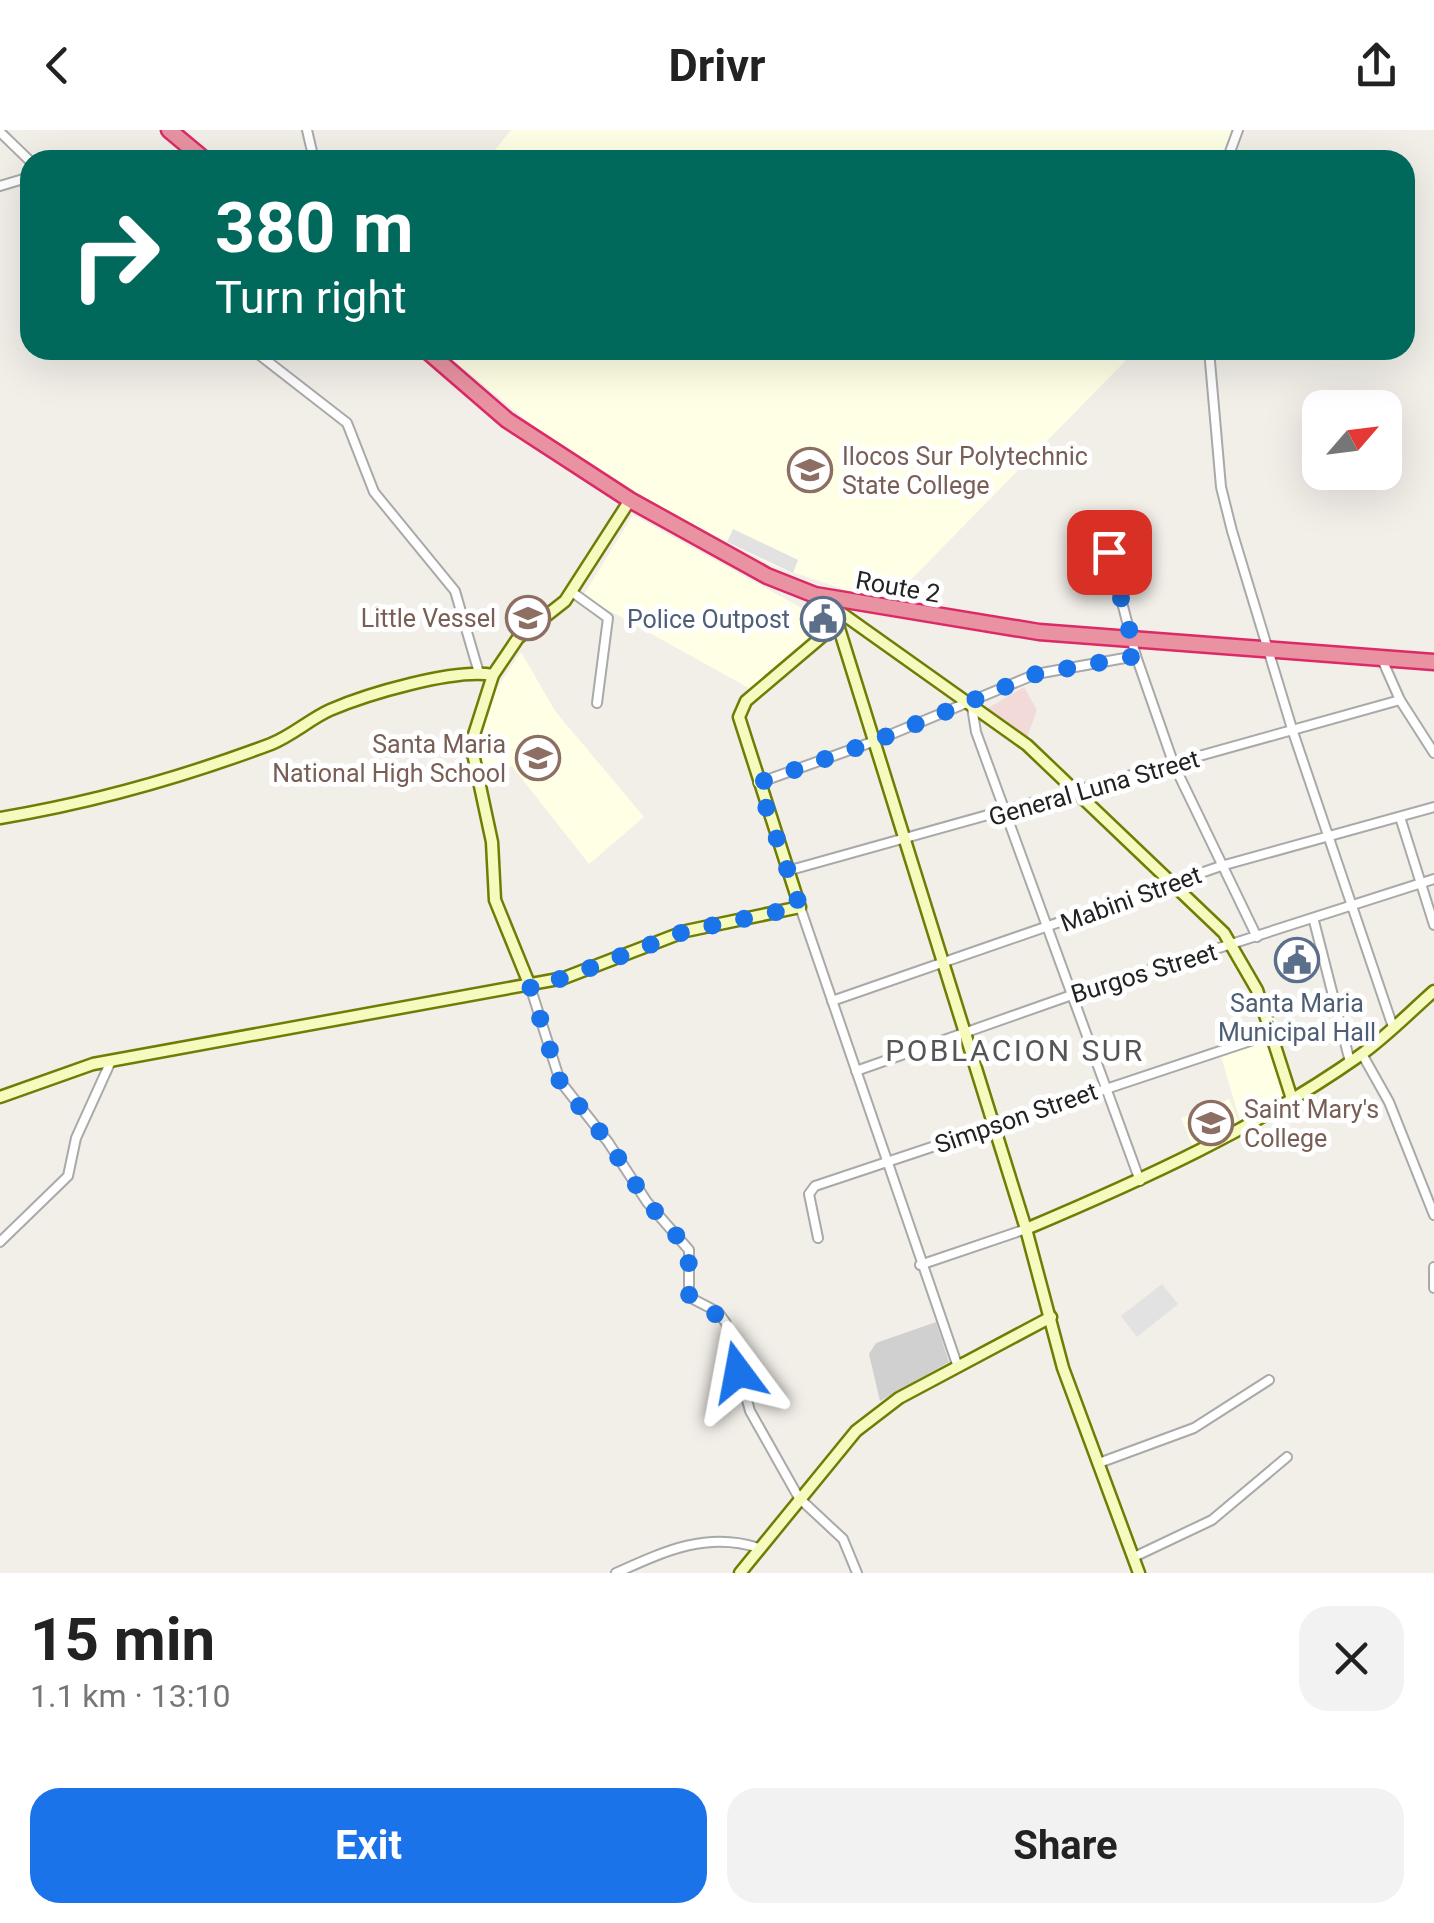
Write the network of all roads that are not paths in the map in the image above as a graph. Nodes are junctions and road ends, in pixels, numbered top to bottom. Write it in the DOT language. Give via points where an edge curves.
graph roads {
  1 [pos="170,130"];
  2 [pos="0,132"];
  3 [pos="193,150"];
  4 [pos="20,151"];
  5 [pos="265,360"];
  6 [pos="438,360"];
  7 [pos="1210,360"];
  8 [pos="630,500"];
  9 [pos="1136,536"];
  10 [pos="572,592"];
  11 [pos="815,595"];
  12 [pos="833,609"];
  13 [pos="838,623"];
  14 [pos="1134,640"];
  15 [pos="1268,650"];
  16 [pos="1136,656"];
  17 [pos="1381,657"];
  18 [pos="1434,662"];
  19 [pos="479,673"];
  20 [pos="493,675"];
  21 [pos="1400,700"];
  22 [pos="597,703"];
  23 [pos="970,706"];
  24 [pos="1293,732"];
  25 [pos="875,741"];
  26 [pos="1434,753"];
  27 [pos="1174,765"];
  28 [pos="758,783"];
  29 [pos="1080,793"];
  30 [pos="1434,807"];
  31 [pos="1007,813"];
  32 [pos="1400,817"];
  33 [pos="0,818"];
  34 [pos="1328,838"];
  35 [pos="904,839"];
  36 [pos="1221,866"];
  37 [pos="786,871"];
  38 [pos="1434,879"];
  39 [pos="1418,884"];
  40 [pos="1174,885"];
  41 [pos="1352,906"];
  42 [pos="800,907"];
  43 [pos="1314,920"];
  44 [pos="1434,925"];
  45 [pos="1048,928"];
  46 [pos="1256,937"];
  47 [pos="1234,945"];
  48 [pos="944,964"];
  49 [pos="526,986"];
  50 [pos="1434,991"];
  51 [pos="1069,996"];
  52 [pos="832,1000"];
  53 [pos="1393,1026"];
  54 [pos="963,1034"];
  55 [pos="1271,1034"];
  56 [pos="1362,1054"];
  57 [pos="111,1061"];
  58 [pos="1350,1062"];
  59 [pos="856,1071"];
  60 [pos="1104,1087"];
  61 [pos="0,1097"];
  62 [pos="1292,1099"];
  63 [pos="993,1126"];
  64 [pos="888,1162"];
  65 [pos="1140,1180"];
  66 [pos="1434,1215"];
  67 [pos="1026,1229"];
  68 [pos="818,1238"];
  69 [pos="0,1242"];
  70 [pos="920,1265"];
  71 [pos="1434,1267"];
  72 [pos="1434,1288"];
  73 [pos="1051,1317"];
  74 [pos="958,1367"];
  75 [pos="1270,1380"];
  76 [pos="1287,1457"];
  77 [pos="1099,1463"];
  78 [pos="800,1498"];
  79 [pos="760,1548"];
  80 [pos="1134,1557"];
  81 [pos="616,1573"];
  82 [pos="740,1573"];
  83 [pos="856,1573"];
  84 [pos="1139,1573"];
  1 -- 3 [label="highway"];
  2 -- 4 [label="street"];
  5 -- 19 [label="street" via="347,423 374,492 455,591"];
  6 -- 8 [label="highway, Route 2" via="507,420"];
  7 -- 15 [label="street" via="1222,487"];
  8 -- 10 [label="street"];
  8 -- 11 [label="highway, Route 2" via="767,576"];
  9 -- 14 [label="street" via="1108,549"];
  10 -- 20 [label="street" via="518,638"];
  10 -- 22 [label="street" via="608,618"];
  11 -- 12 [label="street"];
  11 -- 14 [label="highway, Route 2" via="988,625"];
  12 -- 13 [label="street"];
  12 -- 23 [label="street"];
  13 -- 25 [label="street"];
  13 -- 28 [label="street" via="741,710 740,728"];
  14 -- 15 [label="highway, Route 2"];
  14 -- 16 [label="street"];
  15 -- 17 [label="highway, Route 2"];
  15 -- 24 [label="street"];
  16 -- 23 [label="street" via="1036,674"];
  16 -- 27 [label="street"];
  17 -- 18 [label="highway, Route 2"];
  17 -- 21 [label="street"];
  19 -- 20 [label="street"];
  19 -- 33 [label="street" via="333,708 290,736 218,761"];
  20 -- 49 [label="street" via="471,752 492,842 495,900"];
  21 -- 24 [label="street, General Luna Street"];
  21 -- 26 [label="street"];
  23 -- 25 [label="street"];
  23 -- 29 [label="street"];
  23 -- 31 [label="street"];
  24 -- 27 [label="street, General Luna Street"];
  24 -- 34 [label="street"];
  25 -- 28 [label="street"];
  25 -- 35 [label="street"];
  27 -- 29 [label="street, General Luna Street"];
  27 -- 36 [label="street"];
  28 -- 37 [label="street"];
  29 -- 31 [label="street, General Luna Street"];
  29 -- 40 [label="street"];
  30 -- 32 [label="street, Mabini Street"];
  31 -- 35 [label="street, General Luna Street"];
  31 -- 45 [label="street"];
  32 -- 34 [label="street, Mabini Street"];
  32 -- 39 [label="street"];
  34 -- 36 [label="street, Mabini Street"];
  34 -- 41 [label="street"];
  35 -- 37 [label="street, General Luna Street"];
  35 -- 48 [label="street"];
  36 -- 40 [label="street, Mabini Street"];
  36 -- 46 [label="street"];
  37 -- 42 [label="street"];
  38 -- 39 [label="street, Burgos Street"];
  39 -- 41 [label="street, Burgos Street"];
  39 -- 44 [label="street"];
  40 -- 45 [label="street, Mabini Street"];
  40 -- 47 [label="street"];
  41 -- 43 [label="street, Burgos Street"];
  41 -- 53 [label="street"];
  42 -- 49 [label="street" via="686,931"];
  42 -- 52 [label="street"];
  43 -- 46 [label="street, Burgos Street"];
  43 -- 58 [label="street"];
  45 -- 48 [label="street, Mabini Street"];
  45 -- 51 [label="street"];
  46 -- 47 [label="street, Burgos Street"];
  47 -- 51 [label="street, Burgos Street"];
  47 -- 55 [label="street"];
  48 -- 52 [label="street, Mabini Street"];
  48 -- 54 [label="street"];
  49 -- 57 [label="street"];
  49 -- 78 [label="street" via="560,1082 689,1250 689,1298 726,1322 746,1402"];
  50 -- 53 [label="street"];
  51 -- 54 [label="street, Burgos Street"];
  51 -- 60 [label="street"];
  52 -- 59 [label="street"];
  53 -- 56 [label="street"];
  54 -- 59 [label="street, Burgos Street"];
  54 -- 63 [label="street"];
  55 -- 60 [label="street, Simpson Street"];
  55 -- 62 [label="street"];
  56 -- 58 [label="street"];
  56 -- 66 [label="street" via="1389,1102"];
  57 -- 61 [label="street"];
  57 -- 69 [label="street" via="76,1138 68,1176"];
  58 -- 62 [label="street"];
  59 -- 64 [label="street"];
  60 -- 63 [label="street, Simpson Street"];
  60 -- 65 [label="street"];
  62 -- 65 [label="street"];
  63 -- 64 [label="street, Simpson Street"];
  63 -- 67 [label="street"];
  64 -- 68 [label="street, Simpson Street" via="810,1189"];
  64 -- 70 [label="street"];
  65 -- 67 [label="street"];
  67 -- 70 [label="street"];
  67 -- 73 [label="street"];
  70 -- 74 [label="street"];
  71 -- 72 [label="street"];
  73 -- 74 [label="street"];
  73 -- 77 [label="street"];
  74 -- 78 [label="street" via="898,1398 856,1430"];
  75 -- 77 [label="street" via="1194,1428"];
  76 -- 80 [label="street" via="1212,1520"];
  77 -- 80 [label="street"];
  78 -- 79 [label="street"];
  78 -- 83 [label="street" via="843,1538"];
  79 -- 81 [label="street" via="704,1540"];
  79 -- 82 [label="street"];
  80 -- 84 [label="street"];
}
